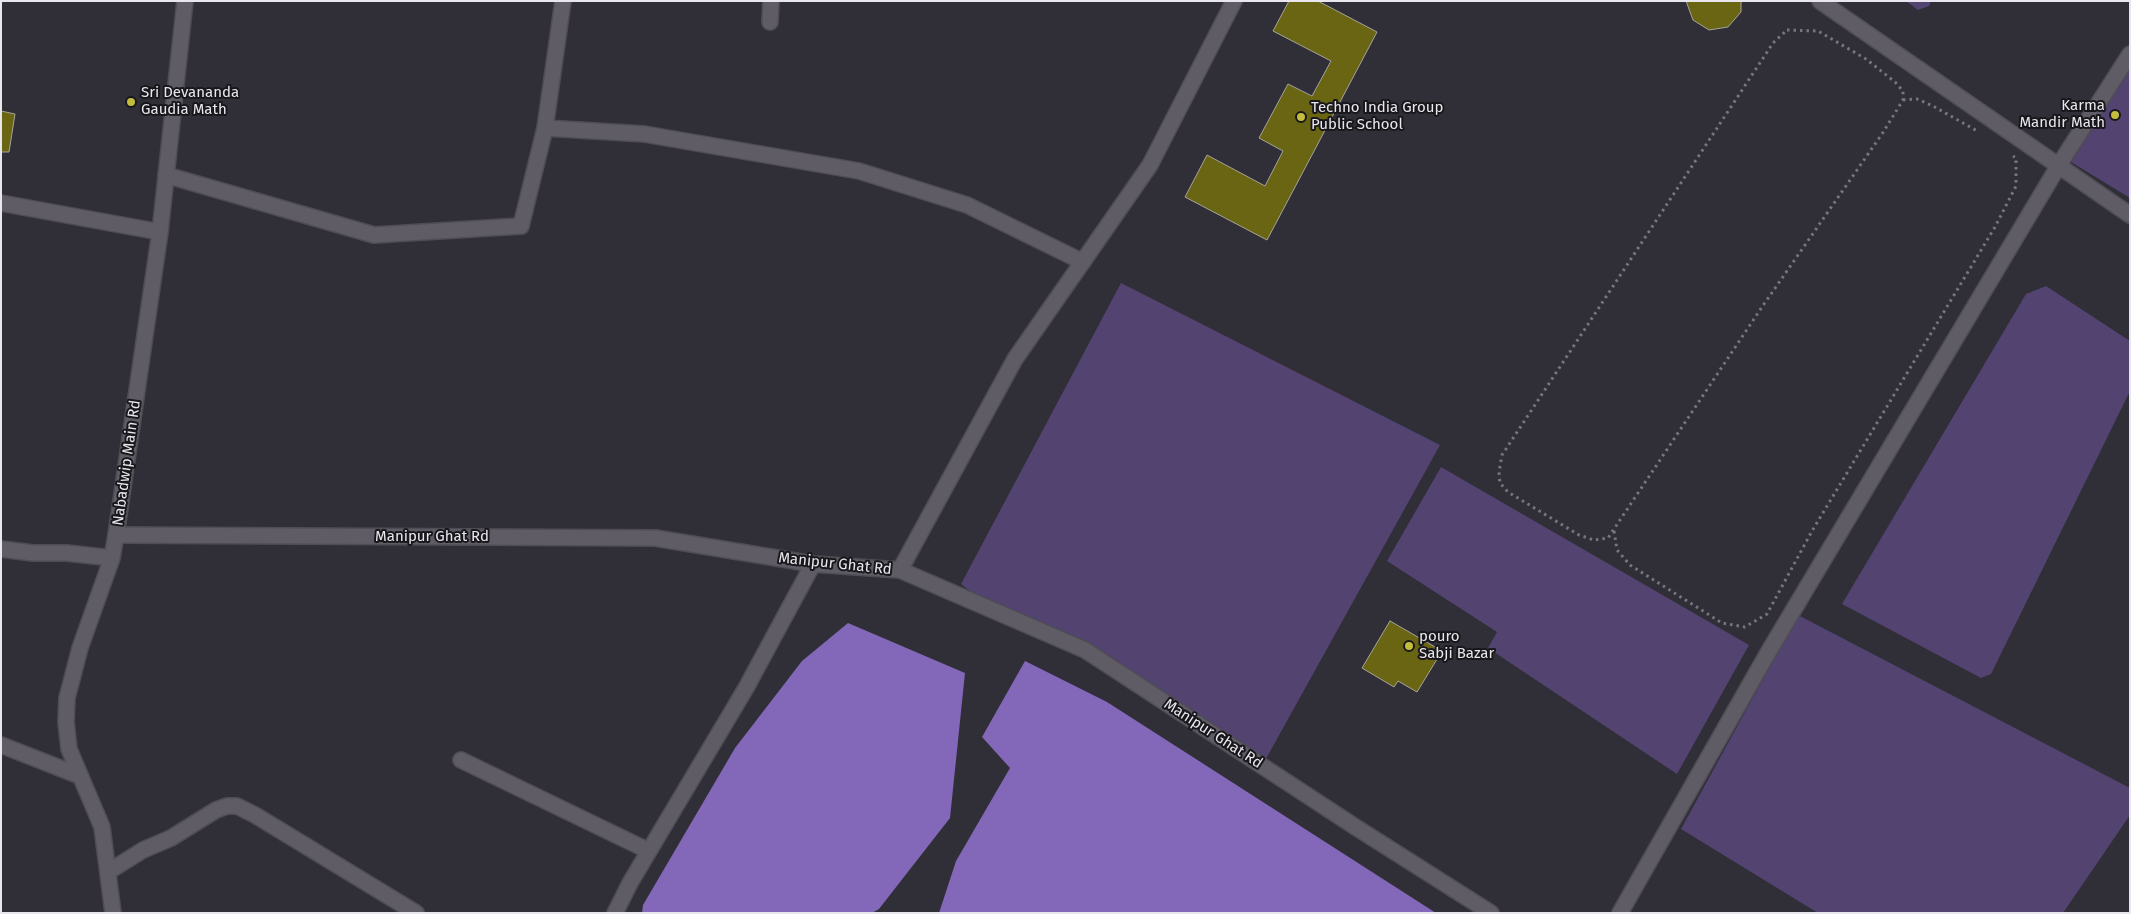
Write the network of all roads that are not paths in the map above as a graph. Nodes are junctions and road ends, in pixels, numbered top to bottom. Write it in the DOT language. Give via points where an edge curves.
graph roads {
  1 [pos="185,1"];
  2 [pos="563,1"];
  3 [pos="771,1"];
  4 [pos="1234,1"];
  5 [pos="1820,1"];
  6 [pos="770,22"];
  7 [pos="2130,54"];
  8 [pos="545,128"];
  9 [pos="2059,165"];
  10 [pos="166,175"];
  11 [pos="1,203"];
  12 [pos="2130,215"];
  13 [pos="160,232"];
  14 [pos="1083,262"];
  15 [pos="116,536"];
  16 [pos="1,549"];
  17 [pos="112,558"];
  18 [pos="813,564"];
  19 [pos="900,570"];
  20 [pos="1,745"];
  21 [pos="461,760"];
  22 [pos="80,776"];
  23 [pos="649,851"];
  24 [pos="108,872"];
  25 [pos="415,912"];
  26 [pos="113,913"];
  27 [pos="615,913"];
  28 [pos="1491,913"];
  29 [pos="1620,913"];
  1 -- 10 [label="street, Nabadwip Main Rd"];
  2 -- 8 [label="street"];
  3 -- 6 [label="street"];
  4 -- 14 [label="street" via="1150,165"];
  5 -- 9 [label="street"];
  7 -- 9 [label="street"];
  8 -- 10 [label="street" via="521,226 374,235"];
  8 -- 14 [label="street" via="644,134 859,171 967,205"];
  9 -- 12 [label="street"];
  9 -- 29 [label="street" via="1769,651"];
  10 -- 13 [label="street, Nabadwip Main Rd"];
  11 -- 13 [label="street"];
  13 -- 15 [label="street, Nabadwip Main Rd"];
  14 -- 19 [label="street" via="1015,359"];
  15 -- 17 [label="street, Nabadwip Main Rd"];
  15 -- 18 [label="street, Manipur Ghat Rd" via="655,538"];
  16 -- 17 [label="street"];
  17 -- 22 [label="street, Nabadwip Main Rd" via="80,648 67,698 70,749"];
  18 -- 19 [label="street, Manipur Ghat Rd"];
  18 -- 23 [label="street" via="746,688"];
  19 -- 28 [label="street, Manipur Ghat Rd" via="1084,650"];
  20 -- 22 [label="street"];
  21 -- 23 [label="street"];
  22 -- 24 [label="street, Nabadwip Main Rd" via="102,827"];
  23 -- 27 [label="street"];
  24 -- 25 [label="street" via="216,810 237,806"];
  24 -- 26 [label="street, Nabadwip Main Rd"];
}
